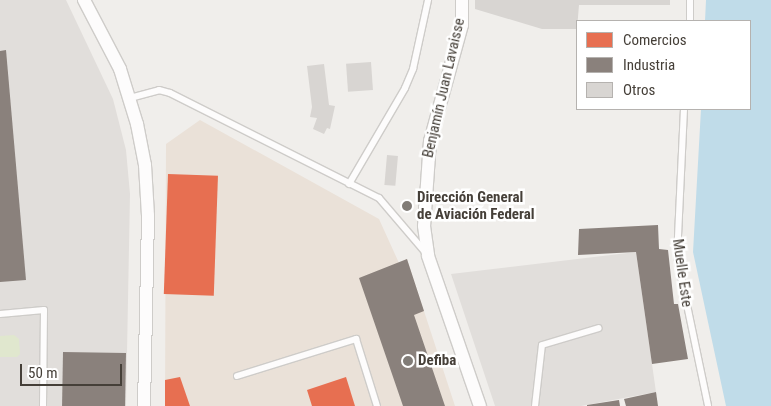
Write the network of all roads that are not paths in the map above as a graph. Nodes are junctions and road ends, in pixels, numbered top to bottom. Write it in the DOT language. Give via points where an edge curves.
graph roads {
  1 [pos="84,0"];
  2 [pos="428,0"];
  3 [pos="462,0"];
  4 [pos="690,0"];
  5 [pos="690,18"];
  6 [pos="130,98"];
  7 [pos="684,110"];
  8 [pos="349,184"];
  9 [pos="428,256"];
  10 [pos="0,314"];
  11 [pos="599,328"];
  12 [pos="237,376"];
  13 [pos="43,406"];
  14 [pos="144,406"];
  15 [pos="377,406"];
  16 [pos="480,406"];
  17 [pos="535,406"];
  18 [pos="708,406"];
  1 -- 6 [label="street" via="120,69"];
  2 -- 8 [label="lane" via="413,69 405,88"];
  3 -- 9 [label="street, Benjamín Juan Lavaisse" via="462,25 430,141 424,204"];
  4 -- 5 [label="lane"];
  6 -- 8 [label="lane" via="159,90 170,93"];
  6 -- 14 [label="street" via="145,165 148,216"];
  7 -- 18 [label="lane, Muelle Este" via="677,257"];
  8 -- 9 [label="lane" via="379,198"];
  9 -- 16 [label="street, Benjamín Juan Lavaisse"];
  10 -- 13 [label="lane" via="44,310"];
  11 -- 17 [label="lane" via="542,345"];
  12 -- 15 [label="lane" via="356,339"];
}
